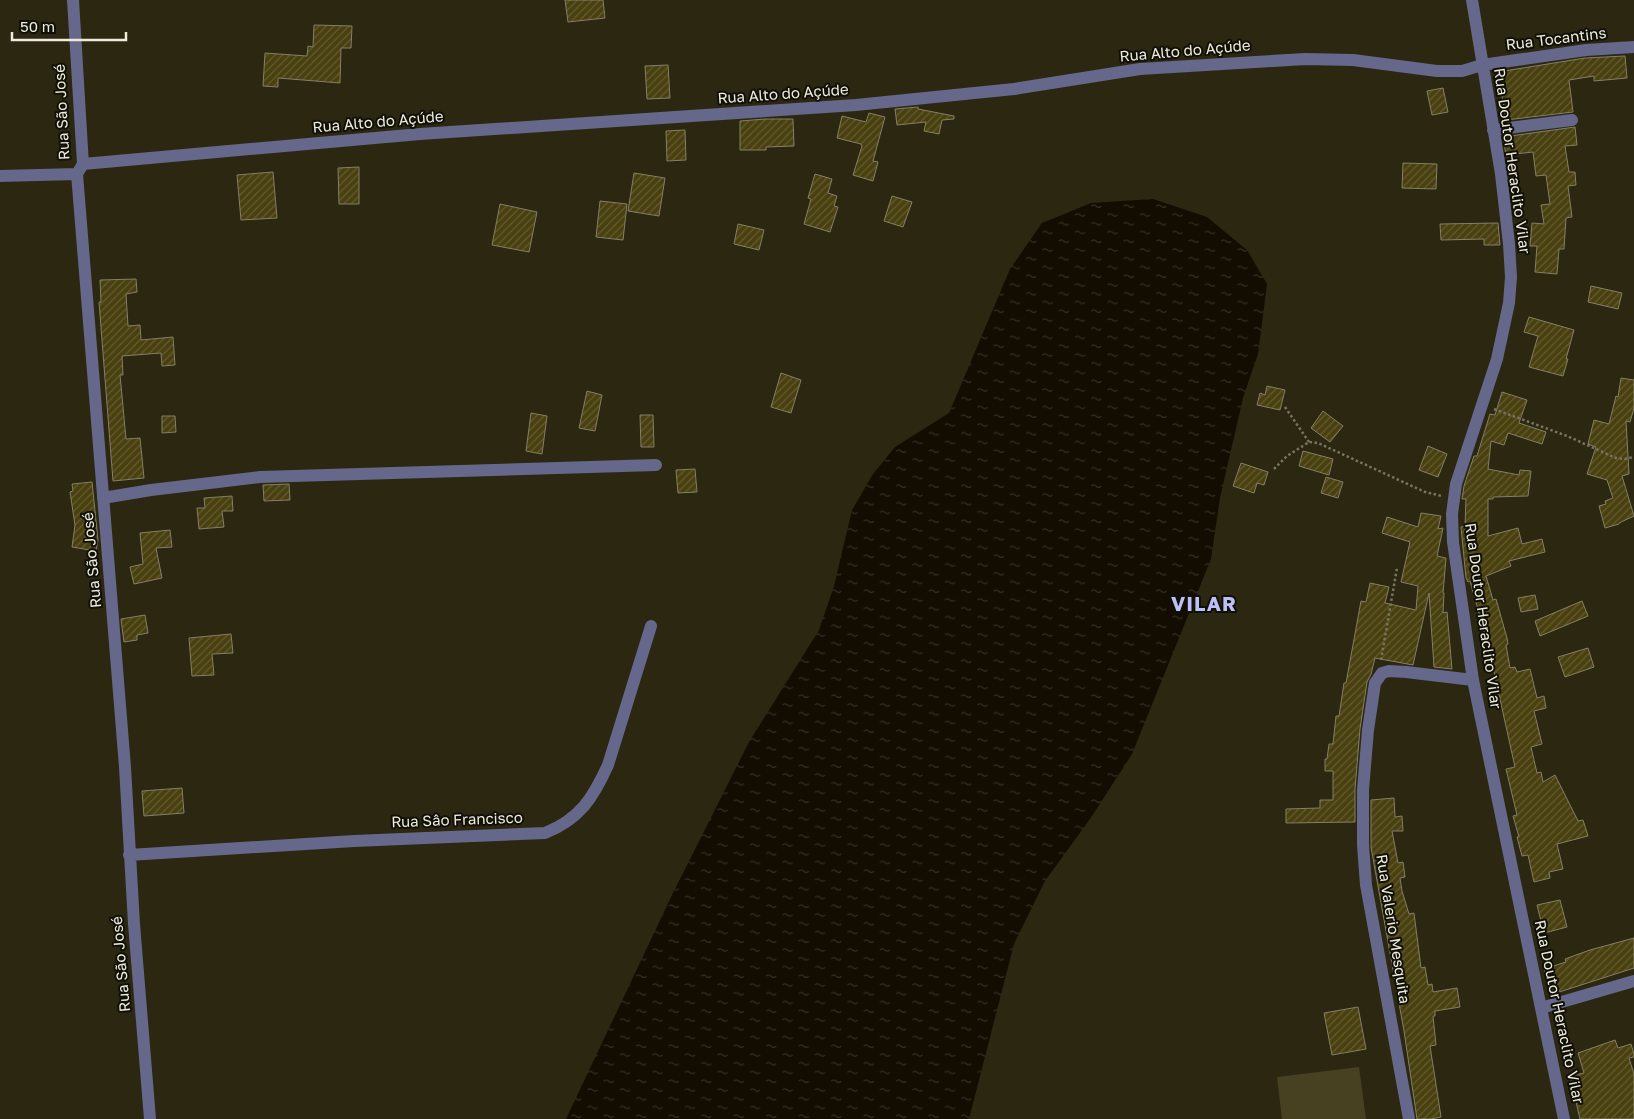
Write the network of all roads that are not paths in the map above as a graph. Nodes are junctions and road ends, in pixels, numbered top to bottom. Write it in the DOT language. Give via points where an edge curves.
graph roads {
  1 [pos="73,0"];
  2 [pos="1472,0"];
  3 [pos="1634,47"];
  4 [pos="1482,65"];
  5 [pos="1572,120"];
  6 [pos="1493,130"];
  7 [pos="80,169"];
  8 [pos="0,176"];
  9 [pos="656,464"];
  10 [pos="103,498"];
  11 [pos="651,626"];
  12 [pos="1473,680"];
  13 [pos="130,855"];
  14 [pos="1634,981"];
  15 [pos="1541,1008"];
  16 [pos="150,1119"];
  17 [pos="1409,1119"];
  18 [pos="1564,1119"];
  1 -- 7 [label="street, Rua São José"];
  2 -- 4 [label="street, Rua Doutor Heraclito Vilar"];
  3 -- 4 [label="street, Rua Tocantins" via="1586,50"];
  4 -- 6 [label="street, Rua Doutor Heraclito Vilar"];
  4 -- 7 [label="street, Rua Alto do Açúde" via="1462,71 1438,71 1352,60 1305,59 1140,69 1014,89 856,106 420,134"];
  5 -- 6 [label="street"];
  6 -- 12 [label="street, Rua Doutor Heraclito Vilar" via="1509,244 1509,303 1503,335 1454,499 1453,542"];
  7 -- 8 [label="street, Rua Alto do Açúde"];
  7 -- 10 [label="street, Rua São José"];
  9 -- 10 [label="street" via="260,477"];
  10 -- 13 [label="street, Rua São José"];
  11 -- 13 [label="street, Rua Sâo Francisco" via="608,765 589,802 560,827 545,832"];
  12 -- 15 [label="street, Rua Doutor Heraclito Vilar"];
  12 -- 17 [label="street, Rua Valerio Mesquita" via="1389,671 1379,678 1368,730 1363,845 1366,885"];
  13 -- 16 [label="street, Rua São José"];
  14 -- 15 [label="street"];
  15 -- 18 [label="street, Rua Doutor Heraclito Vilar"];
}
